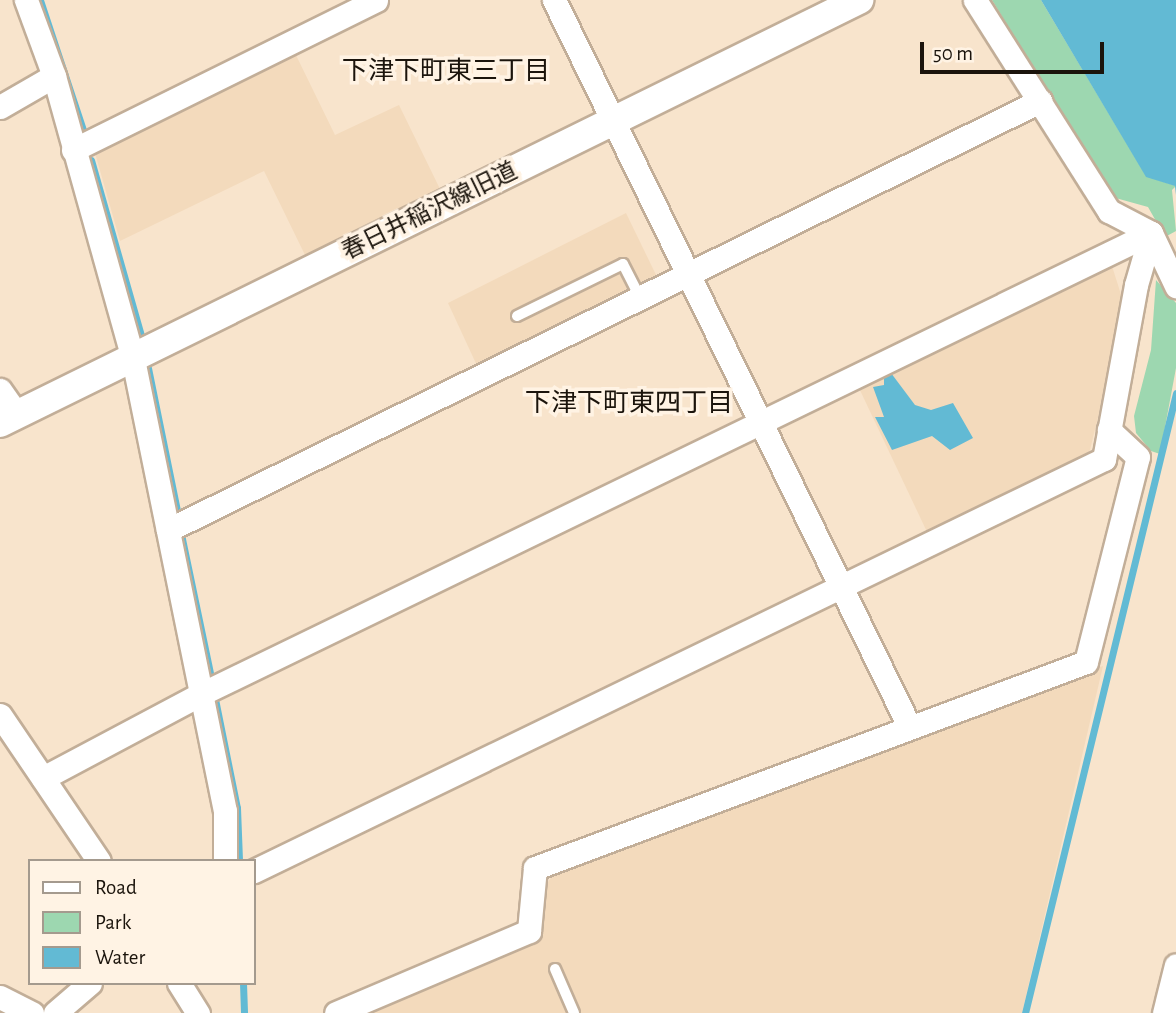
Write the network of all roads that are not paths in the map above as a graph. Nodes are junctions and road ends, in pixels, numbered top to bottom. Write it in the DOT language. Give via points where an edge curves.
graph roads {
  1 [pos="26,0"];
  2 [pos="376,0"];
  3 [pos="554,0"];
  4 [pos="859,0"];
  5 [pos="975,0"];
  6 [pos="54,76"];
  7 [pos="1040,101"];
  8 [pos="0,107"];
  9 [pos="614,121"];
  10 [pos="73,150"];
  11 [pos="1151,233"];
  12 [pos="689,274"];
  13 [pos="1176,286"];
  14 [pos="640,298"];
  15 [pos="517,316"];
  16 [pos="133,359"];
  17 [pos="0,390"];
  18 [pos="9,419"];
  19 [pos="761,422"];
  20 [pos="1109,430"];
  21 [pos="167,530"];
  22 [pos="841,587"];
  23 [pos="201,694"];
  24 [pos="0,715"];
  25 [pos="910,728"];
  26 [pos="43,778"];
  27 [pos="98,859"];
  28 [pos="225,859"];
  29 [pos="256,870"];
  30 [pos="1176,965"];
  31 [pos="555,968"];
  32 [pos="88,985"];
  33 [pos="180,985"];
  34 [pos="0,997"];
  35 [pos="32,1013"];
  36 [pos="55,1013"];
  37 [pos="198,1013"];
  38 [pos="336,1013"];
  39 [pos="574,1013"];
  40 [pos="1164,1013"];
  1 -- 6 [label="street"];
  2 -- 10 [label="street"];
  3 -- 9 [label="street"];
  4 -- 9 [label="street, 春日井稲沢線旧道"];
  5 -- 7 [label="street"];
  6 -- 8 [label="street"];
  6 -- 10 [label="street"];
  7 -- 11 [label="street" via="1109,211"];
  7 -- 12 [label="street"];
  9 -- 12 [label="street"];
  9 -- 16 [label="street, 春日井稲沢線旧道"];
  10 -- 16 [label="street"];
  11 -- 13 [label="street"];
  11 -- 19 [label="street"];
  11 -- 20 [label="street" via="1136,285"];
  12 -- 14 [label="street"];
  12 -- 19 [label="street"];
  14 -- 15 [label="lane" via="623,264"];
  14 -- 21 [label="street"];
  16 -- 18 [label="street, 春日井稲沢線旧道"];
  16 -- 21 [label="street"];
  17 -- 18 [label="street"];
  19 -- 22 [label="street"];
  19 -- 23 [label="street"];
  20 -- 22 [label="street" via="1104,459"];
  20 -- 25 [label="street" via="1138,457 1086,662"];
  21 -- 23 [label="street"];
  22 -- 25 [label="street"];
  22 -- 29 [label="street"];
  23 -- 26 [label="street"];
  23 -- 28 [label="street" via="225,811"];
  24 -- 26 [label="street"];
  25 -- 38 [label="street" via="535,869 529,931"];
  26 -- 27 [label="street"];
  30 -- 40 [label="street"];
  31 -- 39 [label="lane"];
  32 -- 36 [label="street"];
  33 -- 37 [label="street"];
  34 -- 35 [label="street"];
}
